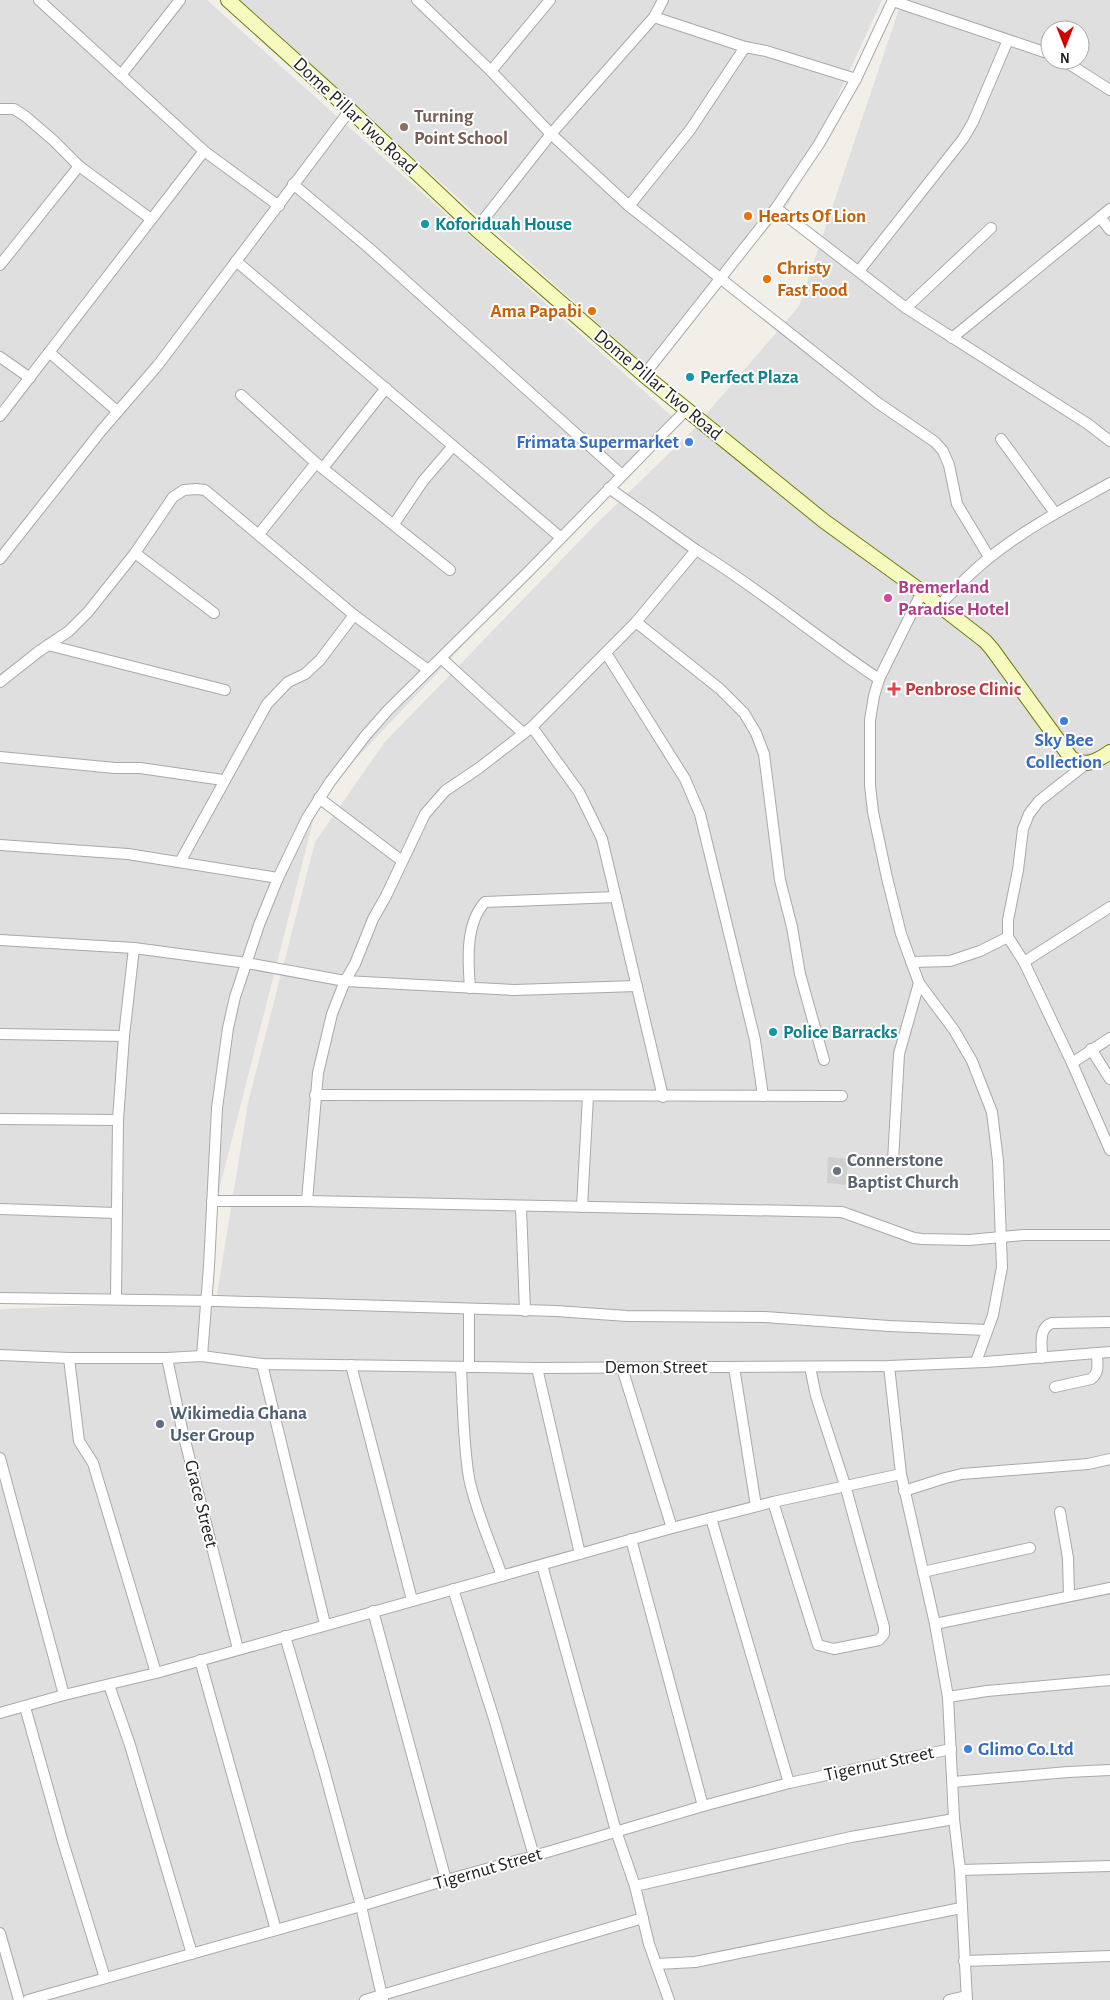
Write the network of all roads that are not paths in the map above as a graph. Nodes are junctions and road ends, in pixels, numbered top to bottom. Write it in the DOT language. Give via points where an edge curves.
graph roads {
  1 [pos="40,0"];
  2 [pos="180,0"];
  3 [pos="228,0"];
  4 [pos="417,0"];
  5 [pos="550,0"];
  6 [pos="663,0"];
  7 [pos="893,1"];
  8 [pos="654,17"];
  9 [pos="1008,40"];
  10 [pos="745,47"];
  11 [pos="1040,51"];
  12 [pos="1078,70"];
  13 [pos="490,71"];
  14 [pos="121,75"];
  15 [pos="856,78"];
  16 [pos="1110,90"];
  17 [pos="0,109"];
  18 [pos="350,110"];
  19 [pos="551,134"];
  20 [pos="204,150"];
  21 [pos="79,166"];
  22 [pos="293,184"];
  23 [pos="279,206"];
  24 [pos="629,206"];
  25 [pos="776,208"];
  26 [pos="1110,209"];
  27 [pos="1100,217"];
  28 [pos="151,219"];
  29 [pos="991,228"];
  30 [pos="476,229"];
  31 [pos="1110,230"];
  32 [pos="236,262"];
  33 [pos="0,265"];
  34 [pos="859,272"];
  35 [pos="719,279"];
  36 [pos="906,308"];
  37 [pos="952,338"];
  38 [pos="49,352"];
  39 [pos="0,357"];
  40 [pos="644,375"];
  41 [pos="30,378"];
  42 [pos="386,388"];
  43 [pos="241,395"];
  44 [pos="686,410"];
  45 [pos="117,411"];
  46 [pos="0,416"];
  47 [pos="1002,439"];
  48 [pos="1110,441"];
  49 [pos="453,446"];
  50 [pos="319,466"];
  51 [pos="622,475"];
  52 [pos="1110,483"];
  53 [pos="609,488"];
  54 [pos="1055,513"];
  55 [pos="394,524"];
  56 [pos="258,534"];
  57 [pos="560,537"];
  58 [pos="696,550"];
  59 [pos="135,553"];
  60 [pos="989,557"];
  61 [pos="0,559"];
  62 [pos="450,570"];
  63 [pos="922,592"];
  64 [pos="939,606"];
  65 [pos="214,613"];
  66 [pos="354,614"];
  67 [pos="636,622"];
  68 [pos="48,645"];
  69 [pos="606,653"];
  70 [pos="441,658"];
  71 [pos="428,670"];
  72 [pos="879,679"];
  73 [pos="0,682"];
  74 [pos="225,690"];
  75 [pos="532,727"];
  76 [pos="524,734"];
  77 [pos="1110,752"];
  78 [pos="0,757"];
  79 [pos="1086,764"];
  80 [pos="223,780"];
  81 [pos="319,798"];
  82 [pos="0,845"];
  83 [pos="402,861"];
  84 [pos="180,862"];
  85 [pos="278,878"];
  86 [pos="616,897"];
  87 [pos="1110,907"];
  88 [pos="1008,937"];
  89 [pos="0,940"];
  90 [pos="134,948"];
  91 [pos="911,962"];
  92 [pos="1024,962"];
  93 [pos="247,963"];
  94 [pos="346,981"];
  95 [pos="919,983"];
  96 [pos="637,986"];
  97 [pos="470,988"];
  98 [pos="0,1034"];
  99 [pos="124,1036"];
  100 [pos="1110,1038"];
  101 [pos="1091,1049"];
  102 [pos="824,1060"];
  103 [pos="1072,1063"];
  104 [pos="1110,1079"];
  105 [pos="315,1095"];
  106 [pos="588,1096"];
  107 [pos="763,1096"];
  108 [pos="842,1096"];
  109 [pos="663,1097"];
  110 [pos="0,1119"];
  111 [pos="118,1120"];
  112 [pos="1110,1150"];
  113 [pos="892,1161"];
  114 [pos="212,1201"];
  115 [pos="307,1201"];
  116 [pos="521,1206"];
  117 [pos="582,1206"];
  118 [pos="0,1209"];
  119 [pos="116,1213"];
  120 [pos="1110,1235"];
  121 [pos="1000,1238"];
  122 [pos="0,1298"];
  123 [pos="116,1299"];
  124 [pos="206,1301"];
  125 [pos="468,1310"];
  126 [pos="525,1311"];
  127 [pos="1110,1322"];
  128 [pos="988,1330"];
  129 [pos="1110,1352"];
  130 [pos="1097,1353"];
  131 [pos="0,1355"];
  132 [pos="202,1356"];
  133 [pos="69,1358"];
  134 [pos="167,1358"];
  135 [pos="1042,1358"];
  136 [pos="976,1362"];
  137 [pos="262,1364"];
  138 [pos="352,1365"];
  139 [pos="889,1366"];
  140 [pos="465,1367"];
  141 [pos="734,1367"];
  142 [pos="810,1367"];
  143 [pos="537,1368"];
  144 [pos="622,1368"];
  145 [pos="1055,1387"];
  146 [pos="0,1458"];
  147 [pos="1110,1459"];
  148 [pos="901,1474"];
  149 [pos="845,1486"];
  150 [pos="904,1491"];
  151 [pos="773,1502"];
  152 [pos="756,1506"];
  153 [pos="1060,1512"];
  154 [pos="711,1518"];
  155 [pos="672,1528"];
  156 [pos="631,1539"];
  157 [pos="1030,1548"];
  158 [pos="580,1554"];
  159 [pos="542,1565"];
  160 [pos="923,1572"];
  161 [pos="502,1576"];
  162 [pos="1110,1588"];
  163 [pos="453,1589"];
  164 [pos="1069,1596"];
  165 [pos="412,1600"];
  166 [pos="373,1611"];
  167 [pos="325,1624"];
  168 [pos="935,1624"];
  169 [pos="285,1636"];
  170 [pos="238,1649"];
  171 [pos="200,1660"];
  172 [pos="156,1672"];
  173 [pos="1110,1680"];
  174 [pos="109,1685"];
  175 [pos="64,1695"];
  176 [pos="948,1697"];
  177 [pos="25,1707"];
  178 [pos="0,1713"];
  179 [pos="951,1749"];
  180 [pos="1110,1770"];
  181 [pos="953,1782"];
  182 [pos="789,1783"];
  183 [pos="703,1806"];
  184 [pos="954,1819"];
  185 [pos="616,1831"];
  186 [pos="534,1856"];
  187 [pos="1110,1866"];
  188 [pos="960,1870"];
  189 [pos="446,1880"];
  190 [pos="635,1886"];
  191 [pos="361,1906"];
  192 [pos="961,1908"];
  193 [pos="643,1918"];
  194 [pos="276,1930"];
  195 [pos="0,1933"];
  196 [pos="192,1954"];
  197 [pos="1110,1956"];
  198 [pos="964,1961"];
  199 [pos="657,1964"];
  200 [pos="105,1978"];
  201 [pos="382,1998"];
  202 [pos="966,1998"];
  203 [pos="19,2000"];
  204 [pos="28,2000"];
  205 [pos="365,2000"];
  206 [pos="669,2000"];
  207 [pos="949,2000"];
  1 -- 14 [label="street"];
  2 -- 14 [label="street"];
  3 -- 18 [label="street, Dome Pillar Two Road"];
  4 -- 13 [label="street"];
  5 -- 13 [label="street"];
  6 -- 8 [label="street"];
  7 -- 9 [label="street"];
  7 -- 15 [label="street"];
  8 -- 10 [label="street"];
  8 -- 19 [label="street"];
  9 -- 11 [label="street"];
  9 -- 34 [label="street" via="963,138"];
  10 -- 15 [label="street"];
  10 -- 24 [label="street" via="690,130"];
  12 -- 16 [label="street"];
  13 -- 19 [label="street"];
  14 -- 20 [label="street"];
  15 -- 25 [label="street" via="819,144"];
  17 -- 21 [label="street" via="14,109 25,116"];
  18 -- 22 [label="street"];
  18 -- 30 [label="street, Dome Pillar Two Road"];
  19 -- 24 [label="street"];
  19 -- 30 [label="street"];
  20 -- 23 [label="street"];
  20 -- 28 [label="street"];
  21 -- 28 [label="street"];
  21 -- 33 [label="street"];
  22 -- 23 [label="street"];
  22 -- 51 [label="street"];
  23 -- 32 [label="street"];
  24 -- 35 [label="street"];
  25 -- 34 [label="street"];
  25 -- 35 [label="street"];
  26 -- 27 [label="street"];
  27 -- 31 [label="street"];
  27 -- 37 [label="street"];
  28 -- 38 [label="street"];
  29 -- 36 [label="street"];
  30 -- 40 [label="street, Dome Pillar Two Road"];
  32 -- 42 [label="street"];
  32 -- 45 [label="street" via="158,364"];
  34 -- 36 [label="street"];
  35 -- 40 [label="street"];
  35 -- 60 [label="street" via="878,403 935,442 949,465 957,504"];
  36 -- 37 [label="street"];
  37 -- 48 [label="street"];
  38 -- 41 [label="street"];
  38 -- 45 [label="street"];
  39 -- 41 [label="street"];
  40 -- 44 [label="street, Dome Pillar Two Road"];
  41 -- 46 [label="street"];
  42 -- 49 [label="street"];
  42 -- 50 [label="street"];
  43 -- 50 [label="street"];
  44 -- 51 [label="street"];
  44 -- 63 [label="street, Dome Pillar Two Road" via="824,521"];
  45 -- 61 [label="street"];
  47 -- 54 [label="street"];
  49 -- 55 [label="street" via="423,481"];
  49 -- 57 [label="street"];
  50 -- 55 [label="street"];
  50 -- 56 [label="street"];
  51 -- 53 [label="street"];
  52 -- 54 [label="street"];
  53 -- 57 [label="street"];
  53 -- 58 [label="street"];
  54 -- 60 [label="street"];
  55 -- 62 [label="street"];
  56 -- 59 [label="street" via="205,490 184,490 173,497"];
  56 -- 66 [label="street"];
  57 -- 70 [label="street"];
  58 -- 67 [label="street"];
  58 -- 72 [label="street"];
  59 -- 65 [label="street"];
  59 -- 68 [label="street" via="88,612 69,631"];
  60 -- 64 [label="street"];
  63 -- 64 [label="street, Dome Pillar Two Road"];
  63 -- 72 [label="street"];
  64 -- 79 [label="street, Dome Pillar Two Road" via="992,649 1071,758"];
  66 -- 71 [label="street"];
  66 -- 80 [label="street" via="320,660 305,674 288,682 267,704"];
  67 -- 69 [label="street"];
  67 -- 102 [label="street" via="720,689 744,713 756,733 764,754 780,880 800,974"];
  68 -- 73 [label="street"];
  68 -- 74 [label="street"];
  69 -- 75 [label="street"];
  69 -- 107 [label="street" via="685,779 700,814 755,1040"];
  70 -- 71 [label="street"];
  70 -- 76 [label="street"];
  71 -- 81 [label="street" via="366,735"];
  72 -- 91 [label="street" via="870,720 870,786 881,855"];
  75 -- 76 [label="street"];
  75 -- 86 [label="street" via="591,813 602,839"];
  76 -- 83 [label="street" via="434,801"];
  77 -- 79 [label="street"];
  78 -- 80 [label="street" via="140,768"];
  79 -- 88 [label="street" via="1039,801 1029,814 1023,829"];
  80 -- 84 [label="street"];
  81 -- 83 [label="street"];
  81 -- 85 [label="street"];
  82 -- 84 [label="street" via="83,850"];
  83 -- 94 [label="street"];
  84 -- 85 [label="street"];
  85 -- 93 [label="street"];
  86 -- 96 [label="street"];
  86 -- 97 [label="street" via="486,902 480,908 469,942"];
  87 -- 92 [label="street"];
  88 -- 91 [label="street" via="950,961"];
  88 -- 92 [label="street"];
  89 -- 90 [label="street"];
  90 -- 93 [label="street"];
  90 -- 99 [label="street"];
  91 -- 95 [label="street"];
  92 -- 103 [label="street"];
  93 -- 94 [label="street"];
  93 -- 114 [label="street" via="235,997 222,1062"];
  94 -- 97 [label="street"];
  94 -- 105 [label="street" via="324,1042"];
  95 -- 113 [label="street" via="899,1054"];
  95 -- 121 [label="street" via="954,1030 986,1093 996,1140"];
  96 -- 97 [label="street" via="514,990"];
  96 -- 109 [label="street"];
  98 -- 99 [label="street"];
  99 -- 111 [label="street"];
  100 -- 101 [label="street"];
  101 -- 103 [label="street"];
  101 -- 104 [label="street"];
  103 -- 112 [label="street"];
  105 -- 106 [label="street"];
  105 -- 115 [label="street"];
  106 -- 109 [label="street"];
  106 -- 117 [label="street"];
  107 -- 108 [label="street"];
  107 -- 109 [label="street"];
  110 -- 111 [label="street"];
  111 -- 119 [label="street"];
  114 -- 115 [label="street"];
  114 -- 124 [label="street"];
  115 -- 116 [label="street"];
  116 -- 117 [label="street"];
  116 -- 126 [label="street"];
  117 -- 121 [label="street" via="842,1212 914,1238"];
  118 -- 119 [label="street"];
  119 -- 123 [label="street"];
  120 -- 121 [label="street"];
  121 -- 128 [label="street" via="1002,1268"];
  122 -- 123 [label="street"];
  123 -- 124 [label="street"];
  124 -- 125 [label="street"];
  124 -- 132 [label="street"];
  125 -- 126 [label="street"];
  125 -- 140 [label="street"];
  126 -- 128 [label="street" via="765,1317"];
  127 -- 135 [label="street" via="1046,1325 1042,1331"];
  128 -- 136 [label="street"];
  129 -- 130 [label="street, Demon Street"];
  130 -- 135 [label="street, Demon Street"];
  130 -- 145 [label="street" via="1095,1376"];
  131 -- 133 [label="street, Demon Street"];
  132 -- 134 [label="street, Demon Street"];
  132 -- 137 [label="street, Demon Street"];
  133 -- 134 [label="street, Demon Street"];
  133 -- 172 [label="street" via="79,1441 93,1463"];
  134 -- 170 [label="street, Grace Street"];
  135 -- 136 [label="street, Demon Street"];
  136 -- 139 [label="street, Demon Street"];
  137 -- 138 [label="street, Demon Street"];
  137 -- 167 [label="street"];
  138 -- 140 [label="street, Demon Street"];
  138 -- 165 [label="street"];
  139 -- 142 [label="street, Demon Street"];
  139 -- 148 [label="street"];
  140 -- 143 [label="street, Demon Street"];
  140 -- 161 [label="street" via="465,1454 476,1503"];
  141 -- 142 [label="street, Demon Street"];
  141 -- 144 [label="street, Demon Street"];
  141 -- 152 [label="street"];
  142 -- 149 [label="street"];
  143 -- 144 [label="street, Demon Street"];
  143 -- 158 [label="street"];
  144 -- 155 [label="street"];
  146 -- 175 [label="street"];
  147 -- 150 [label="street" via="1088,1464 962,1474"];
  148 -- 149 [label="street"];
  148 -- 150 [label="street"];
  149 -- 151 [label="street"];
  149 -- 151 [label="street" via="884,1627 884,1634 879,1640 834,1649 818,1646"];
  150 -- 160 [label="street"];
  151 -- 152 [label="street"];
  152 -- 154 [label="street"];
  153 -- 164 [label="street" via="1066,1540"];
  154 -- 155 [label="street"];
  154 -- 182 [label="street"];
  155 -- 156 [label="street"];
  156 -- 158 [label="street"];
  156 -- 183 [label="street"];
  157 -- 160 [label="street"];
  158 -- 159 [label="street"];
  159 -- 161 [label="street"];
  159 -- 185 [label="street"];
  160 -- 168 [label="street"];
  161 -- 163 [label="street"];
  162 -- 164 [label="street"];
  163 -- 165 [label="street"];
  163 -- 186 [label="street"];
  164 -- 168 [label="street"];
  165 -- 166 [label="street"];
  166 -- 167 [label="street"];
  166 -- 189 [label="street"];
  167 -- 169 [label="street"];
  168 -- 176 [label="street"];
  169 -- 170 [label="street"];
  169 -- 191 [label="street"];
  170 -- 171 [label="street"];
  171 -- 172 [label="street"];
  171 -- 194 [label="street"];
  172 -- 174 [label="street"];
  173 -- 176 [label="street"];
  174 -- 175 [label="street"];
  174 -- 196 [label="street" via="133,1754"];
  175 -- 177 [label="street"];
  176 -- 179 [label="street"];
  177 -- 178 [label="street"];
  177 -- 200 [label="street"];
  179 -- 181 [label="street"];
  179 -- 182 [label="street, Tigernut Street"];
  180 -- 181 [label="street"];
  181 -- 184 [label="street"];
  182 -- 183 [label="street, Tigernut Street"];
  183 -- 185 [label="street, Tigernut Street"];
  184 -- 188 [label="street"];
  184 -- 190 [label="street" via="851,1837"];
  185 -- 186 [label="street, Tigernut Street"];
  185 -- 190 [label="street"];
  186 -- 189 [label="street, Tigernut Street"];
  187 -- 188 [label="street"];
  188 -- 192 [label="street"];
  189 -- 191 [label="street, Tigernut Street"];
  190 -- 193 [label="street"];
  191 -- 194 [label="street, Tigernut Street"];
  191 -- 201 [label="street"];
  192 -- 198 [label="street"];
  192 -- 199 [label="street" via="695,1962"];
  193 -- 199 [label="street"];
  193 -- 201 [label="street"];
  194 -- 196 [label="street, Tigernut Street"];
  195 -- 203 [label="street"];
  196 -- 200 [label="street, Tigernut Street"];
  197 -- 198 [label="street"];
  198 -- 202 [label="street"];
  199 -- 206 [label="street"];
  200 -- 204 [label="street, Tigernut Street"];
  201 -- 205 [label="street"];
  202 -- 207 [label="street"];
}
